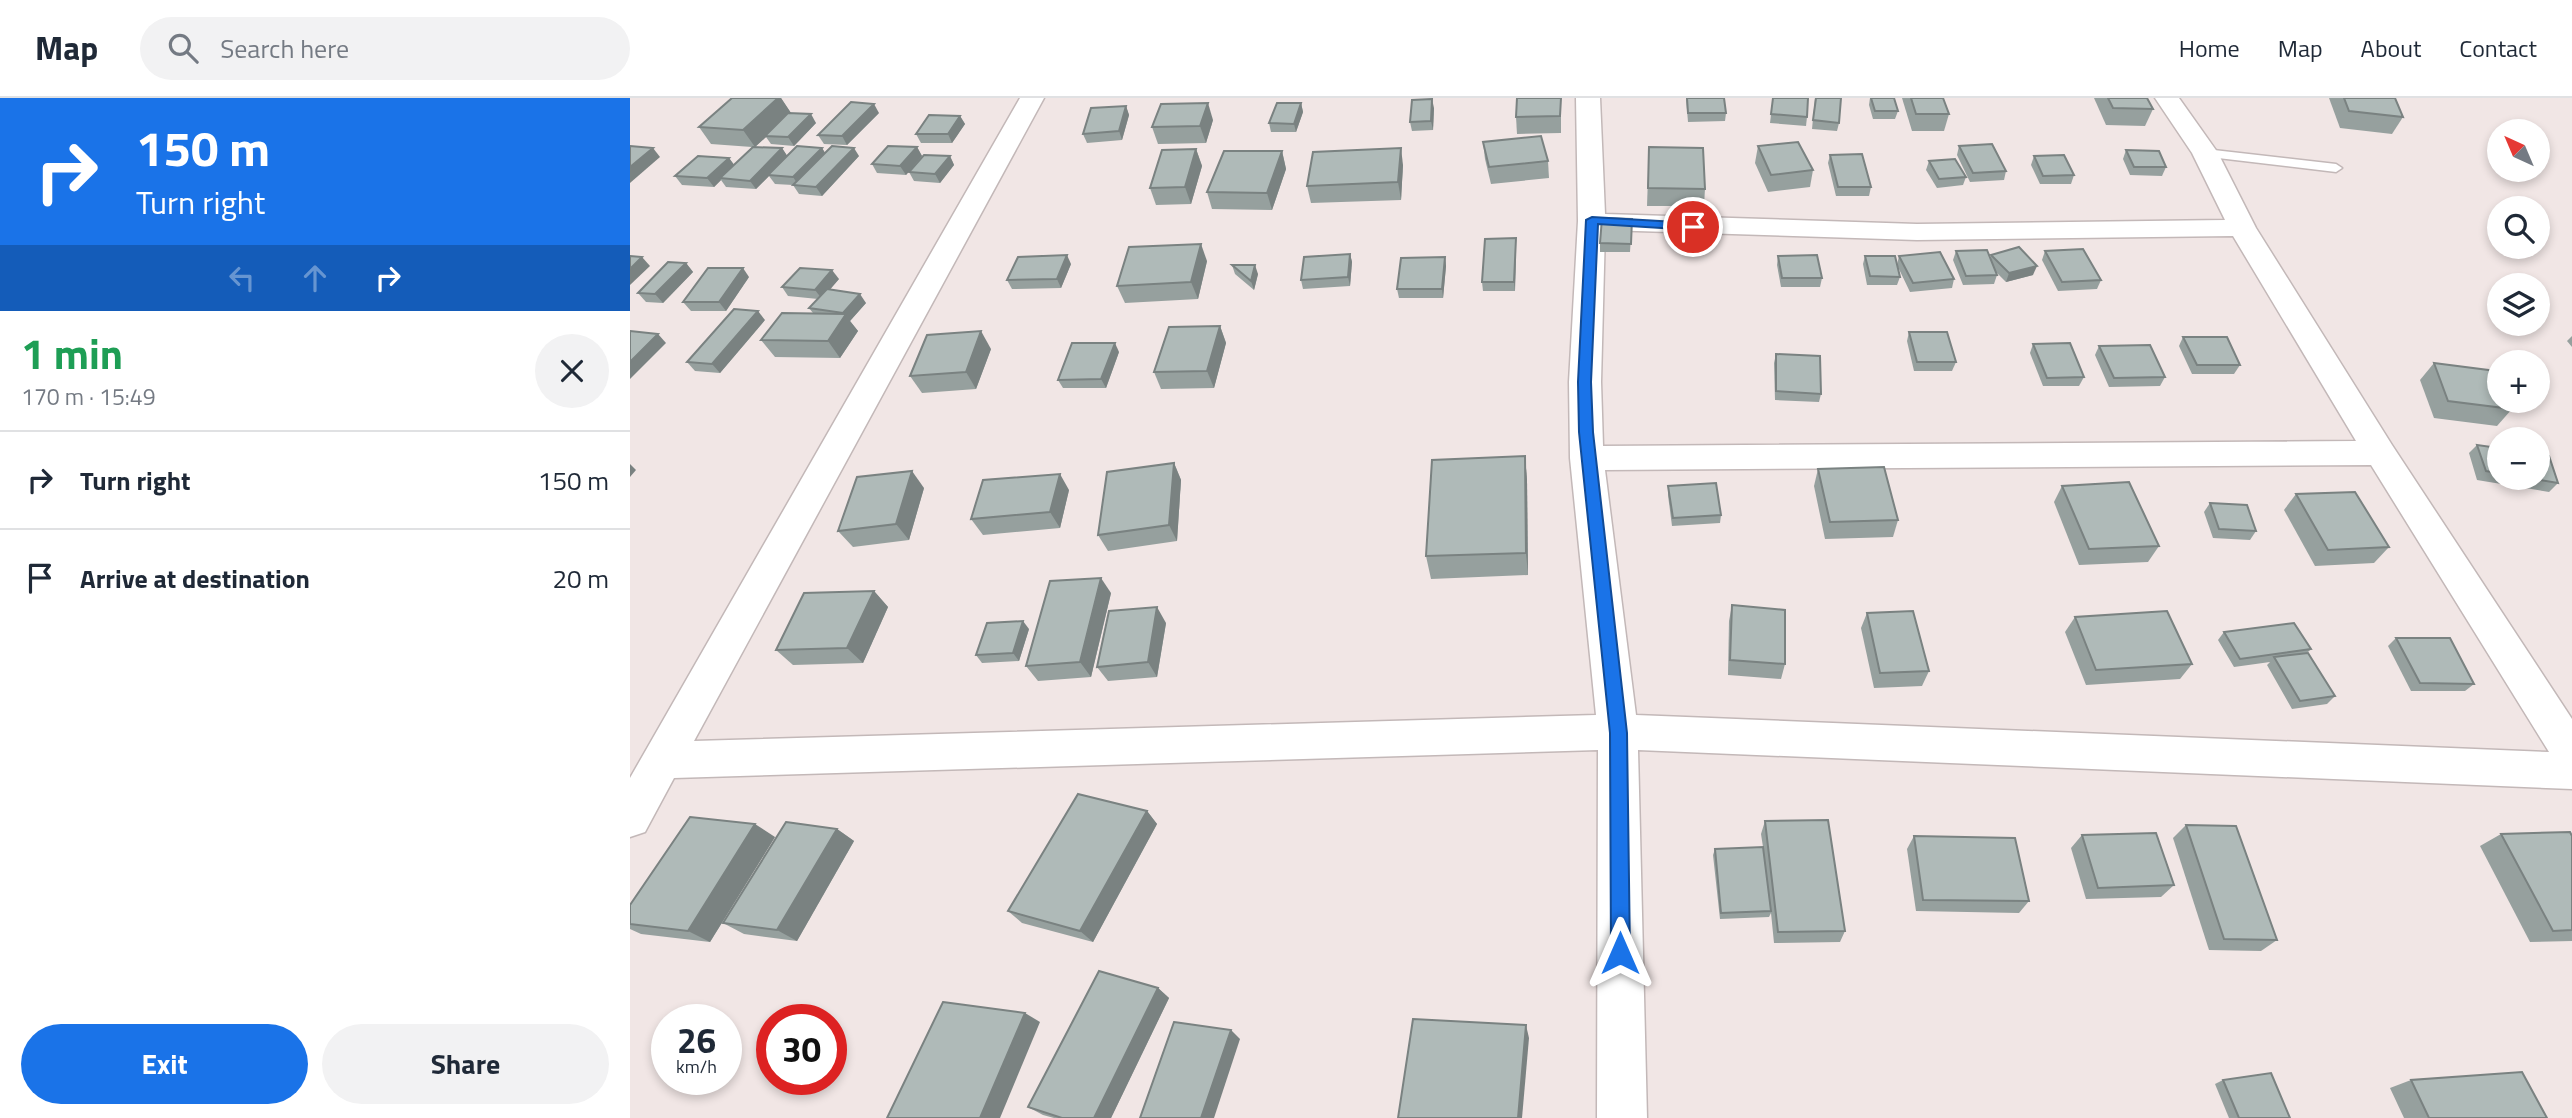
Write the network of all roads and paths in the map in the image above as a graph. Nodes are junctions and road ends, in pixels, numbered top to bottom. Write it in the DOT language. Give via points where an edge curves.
graph roads {
  1 [pos="1031,98"];
  2 [pos="1588,98"];
  3 [pos="2167,98"];
  4 [pos="2205,153"];
  5 [pos="2336,169"];
  6 [pos="1592,220"];
  7 [pos="2242,228"];
  8 [pos="2380,453"];
  9 [pos="1587,458"];
  10 [pos="1618,733"];
  11 [pos="2572,753"];
  12 [pos="664,760"];
  13 [pos="2572,771"];
  14 [pos="630,818"];
  15 [pos="1622,1118"];
  1 -- 12 [label="street"];
  2 -- 6 [label="street"];
  3 -- 4 [label="street"];
  4 -- 5 [label="lane"];
  4 -- 7 [label="street"];
  6 -- 7 [label="street" via="1756,230 2139,232"];
  6 -- 9 [label="street" via="1585,382"];
  7 -- 8 [label="street"];
  8 -- 9 [label="street"];
  8 -- 11 [label="street"];
  9 -- 10 [label="street"];
  10 -- 12 [label="street"];
  10 -- 13 [label="street"];
  10 -- 15 [label="street"];
  12 -- 14 [label="street"];
}
